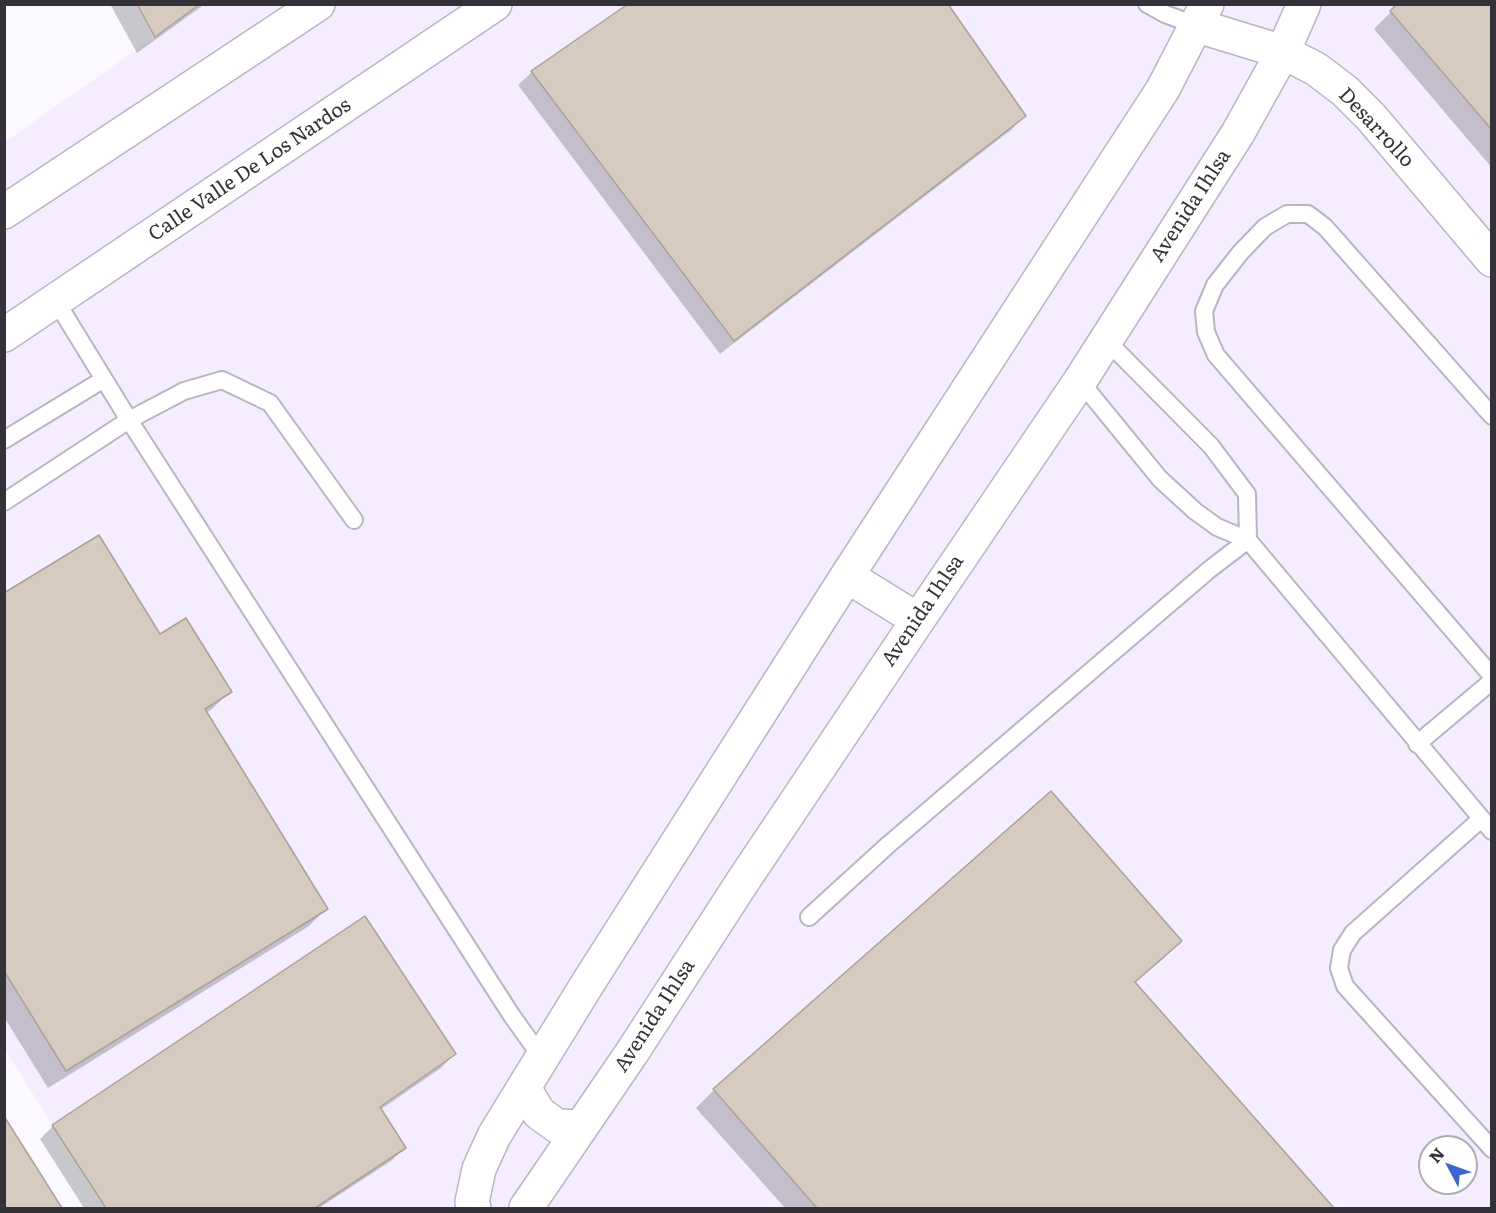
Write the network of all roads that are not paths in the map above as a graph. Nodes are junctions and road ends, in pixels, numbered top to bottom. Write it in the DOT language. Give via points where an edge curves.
graph roads {
  1 [pos="318,4"];
  2 [pos="495,4"];
  3 [pos="1147,4"];
  4 [pos="1304,4"];
  5 [pos="1203,15"];
  6 [pos="1283,52"];
  7 [pos="4,212"];
  8 [pos="1491,260"];
  9 [pos="56,301"];
  10 [pos="4,335"];
  11 [pos="1106,340"];
  12 [pos="104,379"];
  13 [pos="1080,381"];
  14 [pos="1491,416"];
  15 [pos="129,420"];
  16 [pos="4,440"];
  17 [pos="4,502"];
  18 [pos="354,520"];
  19 [pos="1248,540"];
  20 [pos="847,576"];
  21 [pos="918,620"];
  22 [pos="1491,678"];
  23 [pos="1417,744"];
  24 [pos="1486,825"];
  25 [pos="808,917"];
  26 [pos="542,1058"];
  27 [pos="524,1088"];
  28 [pos="581,1127"];
  29 [pos="1491,1149"];
  30 [pos="474,1209"];
  31 [pos="526,1209"];
  1 -- 7 [label="street"];
  2 -- 9 [label="street, Calle Valle De Los Nardos"];
  3 -- 5 [label="lane" via="1165,14"];
  4 -- 6 [label="street, Avenida Ihlsa"];
  5 -- 6 [label="street, Desarrollo"];
  5 -- 20 [label="street" via="1163,88"];
  6 -- 8 [label="street, Desarrollo" via="1346,91"];
  6 -- 11 [label="street, Avenida Ihlsa" via="1238,133"];
  9 -- 10 [label="street, Calle Valle De Los Nardos"];
  9 -- 12 [label="lane"];
  11 -- 13 [label="street, Avenida Ihlsa"];
  11 -- 19 [label="lane" via="1210,446 1247,494"];
  12 -- 15 [label="lane"];
  12 -- 16 [label="lane"];
  13 -- 19 [label="lane" via="1160,479 1216,527"];
  13 -- 21 [label="street, Avenida Ihlsa"];
  14 -- 22 [label="lane" via="1325,227 1308,214 1287,214 1265,227 1215,285 1204,310 1206,332 1216,355"];
  15 -- 17 [label="lane"];
  15 -- 18 [label="lane" via="184,391 222,380 270,403"];
  15 -- 26 [label="lane"];
  19 -- 23 [label="lane"];
  19 -- 25 [label="lane"];
  20 -- 21 [label="street"];
  20 -- 26 [label="street"];
  21 -- 28 [label="street, Avenida Ihlsa"];
  22 -- 23 [label="lane"];
  23 -- 24 [label="lane"];
  24 -- 29 [label="lane" via="1353,933 1342,950 1339,968 1345,986"];
  26 -- 27 [label="street"];
  27 -- 28 [label="street" via="539,1113 557,1126"];
  27 -- 30 [label="street" via="479,1169"];
  28 -- 31 [label="street, Avenida Ihlsa"];
}
